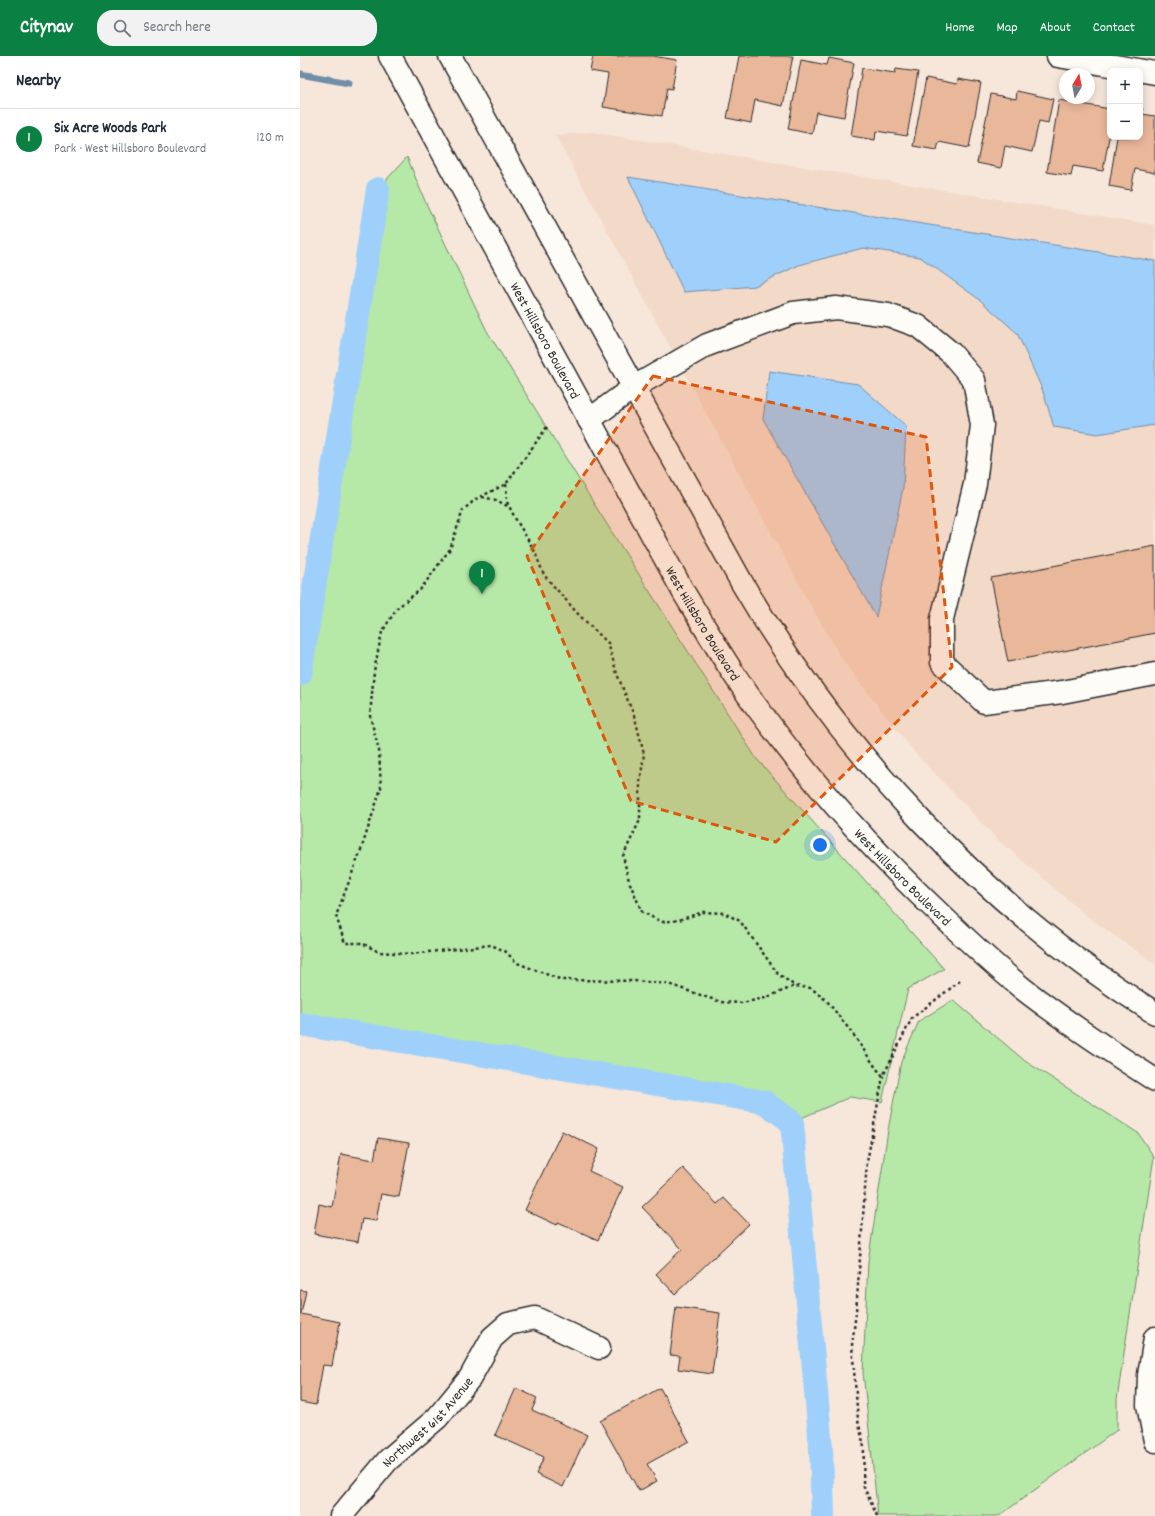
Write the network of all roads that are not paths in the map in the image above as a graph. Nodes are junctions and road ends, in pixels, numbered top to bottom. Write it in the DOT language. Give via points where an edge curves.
graph roads {
  1 [pos="390,56"];
  2 [pos="450,56"];
  3 [pos="1058,56"];
  4 [pos="1155,73"];
  5 [pos="634,387"];
  6 [pos="589,420"];
  7 [pos="1155,674"];
  8 [pos="1155,1013"];
  9 [pos="1155,1080"];
  10 [pos="1155,1338"];
  11 [pos="599,1348"];
  12 [pos="1155,1442"];
  13 [pos="341,1516"];
  1 -- 6 [label="street, West Hillsboro Boulevard"];
  2 -- 5 [label="street"];
  3 -- 4 [label="street"];
  5 -- 6 [label="street"];
  5 -- 7 [label="street" via="707,345 792,312 836,308 888,315 918,326 951,353 974,380 982,425 975,484 942,619 942,662 984,702 1062,692"];
  5 -- 8 [label="street" via="764,621 815,695 888,784 955,856 996,893 1082,963"];
  6 -- 9 [label="street, West Hillsboro Boulevard" via="684,593 734,674 790,751 840,813 929,904 1016,982 1069,1022"];
  10 -- 12 [label="street" via="1149,1375 1148,1404"];
  11 -- 13 [label="street, Northwest 61st Avenue" via="535,1318 508,1324 492,1338 470,1378 436,1418 388,1460"];
}
